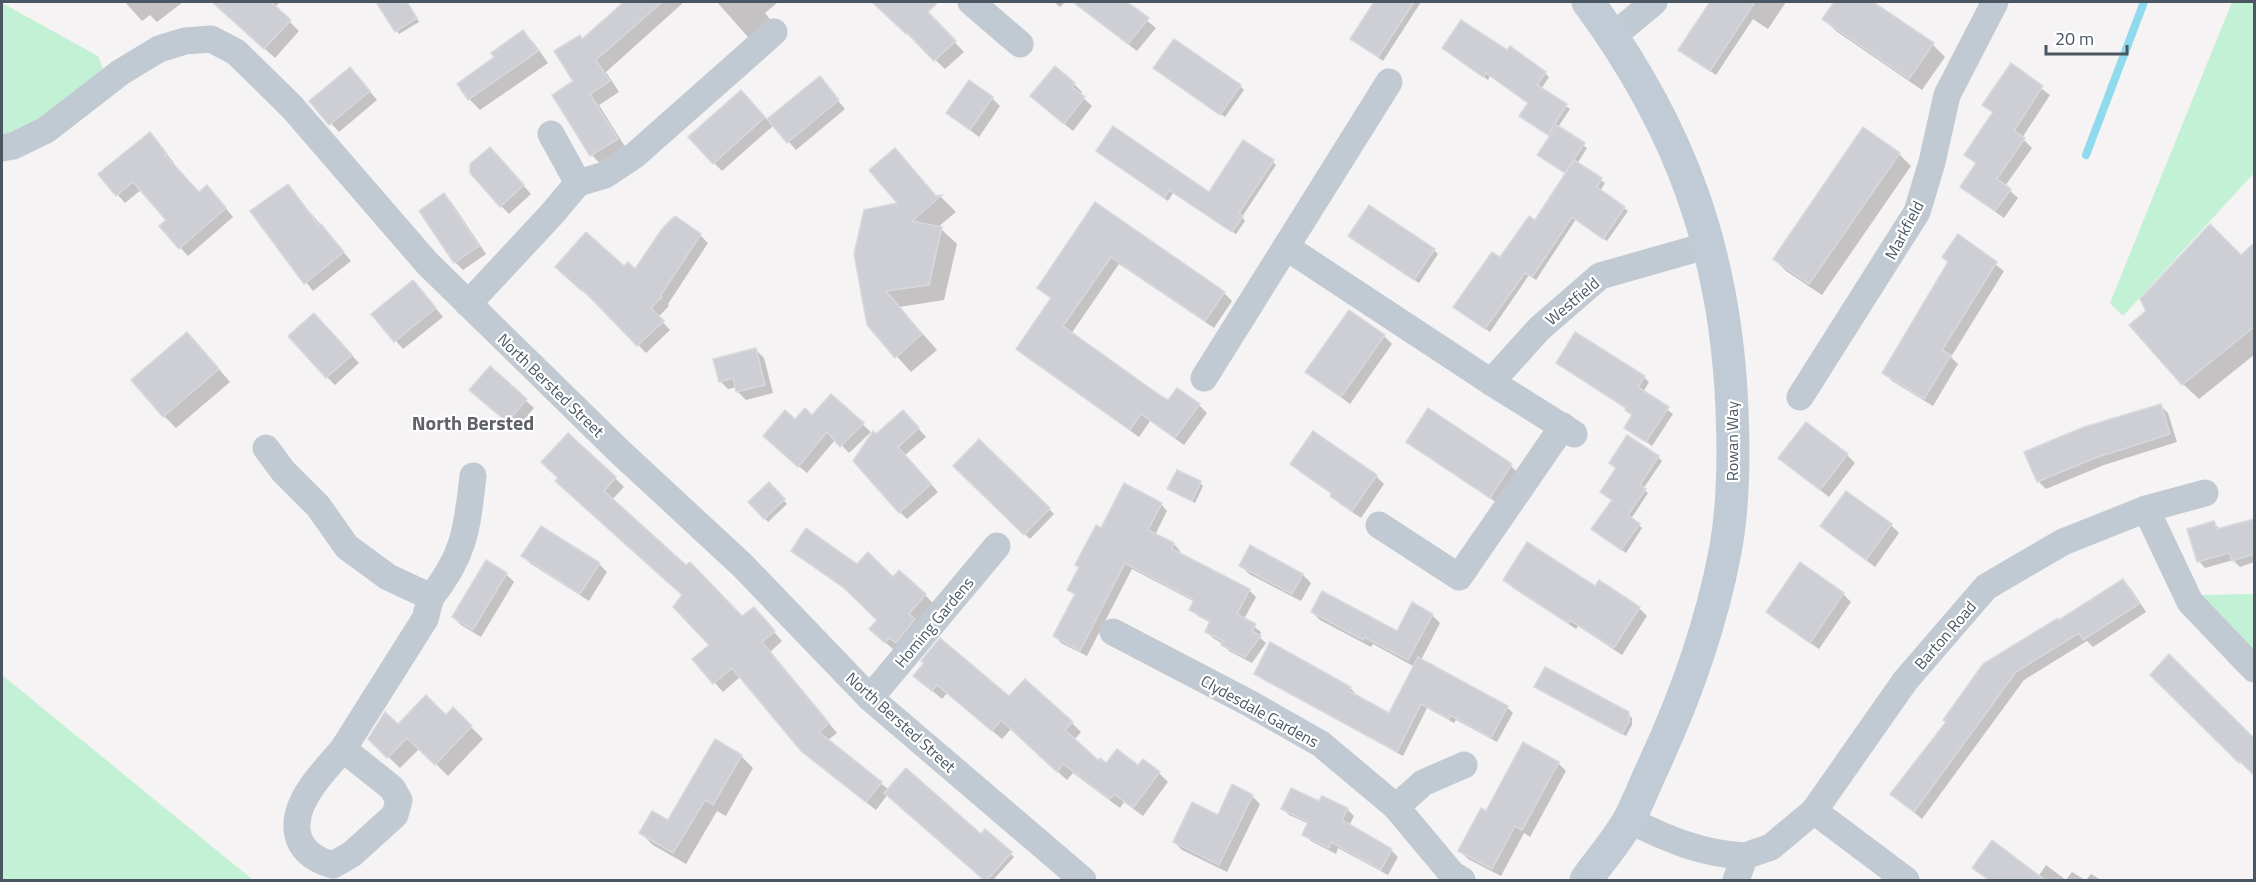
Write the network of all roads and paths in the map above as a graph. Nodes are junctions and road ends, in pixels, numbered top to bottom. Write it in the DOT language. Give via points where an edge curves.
graph roads {
  1 [pos="971,2"];
  2 [pos="1588,2"];
  3 [pos="1654,2"];
  4 [pos="1985,6"];
  5 [pos="774,32"];
  6 [pos="1613,36"];
  7 [pos="1020,44"];
  8 [pos="1389,82"];
  9 [pos="551,134"];
  10 [pos="2,148"];
  11 [pos="578,183"];
  12 [pos="1709,245"];
  13 [pos="1286,248"];
  14 [pos="468,304"];
  15 [pos="1204,378"];
  16 [pos="1491,382"];
  17 [pos="1800,397"];
  18 [pos="266,448"];
  19 [pos="473,476"];
  20 [pos="2205,493"];
  21 [pos="2146,510"];
  22 [pos="1379,525"];
  23 [pos="997,546"];
  24 [pos="431,597"];
  25 [pos="1113,632"];
  26 [pos="2254,669"];
  27 [pos="870,698"];
  28 [pos="343,749"];
  29 [pos="1464,765"];
  30 [pos="1396,807"];
  31 [pos="1814,811"];
  32 [pos="1629,820"];
  33 [pos="1740,868"];
  34 [pos="1083,880"];
  35 [pos="1462,880"];
  36 [pos="1586,880"];
  37 [pos="1906,880"];
  1 -- 7 [label="street"];
  2 -- 6 [label="street, Rowan Way"];
  3 -- 6 [label="street"];
  4 -- 17 [label="street, Markfield" via="1947,95 1917,212"];
  5 -- 11 [label="street" via="635,155 605,175"];
  6 -- 12 [label="street, Rowan Way" via="1644,85 1673,143 1693,190"];
  8 -- 13 [label="street"];
  9 -- 11 [label="street"];
  10 -- 14 [label="street, North Bersted Street" via="46,130 121,72 159,49 185,41 212,39 236,52 292,107 427,263"];
  11 -- 14 [label="street"];
  12 -- 16 [label="street, Westfield" via="1600,276 1540,328"];
  12 -- 32 [label="street, Rowan Way" via="1725,319 1732,390 1735,465 1725,551 1696,665"];
  13 -- 15 [label="street"];
  13 -- 16 [label="street"];
  14 -- 27 [label="street, North Bersted Street" via="742,565"];
  16 -- 22 [label="street" via="1568,430 1459,577"];
  18 -- 24 [label="street" via="318,506 347,547 388,577"];
  19 -- 24 [label="street" via="462,546 446,579"];
  20 -- 21 [label="street, Barton Road"];
  21 -- 26 [label="street" via="2190,602"];
  21 -- 31 [label="street, Barton Road" via="2063,542 1986,587 1905,681"];
  23 -- 27 [label="street, Homing Gardens"];
  24 -- 28 [label="street" via="425,619"];
  25 -- 30 [label="street, Clydesdale Gardens" via="1321,744"];
  27 -- 34 [label="street, North Bersted Street"];
  29 -- 30 [label="street" via="1423,783"];
  30 -- 35 [label="street, Clydesdale Gardens" via="1452,874"];
  31 -- 33 [label="street, Barton Road"];
  31 -- 37 [label="street"];
  32 -- 33 [label="street, Barton Road" via="1718,855"];
  32 -- 36 [label="street, Rowan Way"];
}
